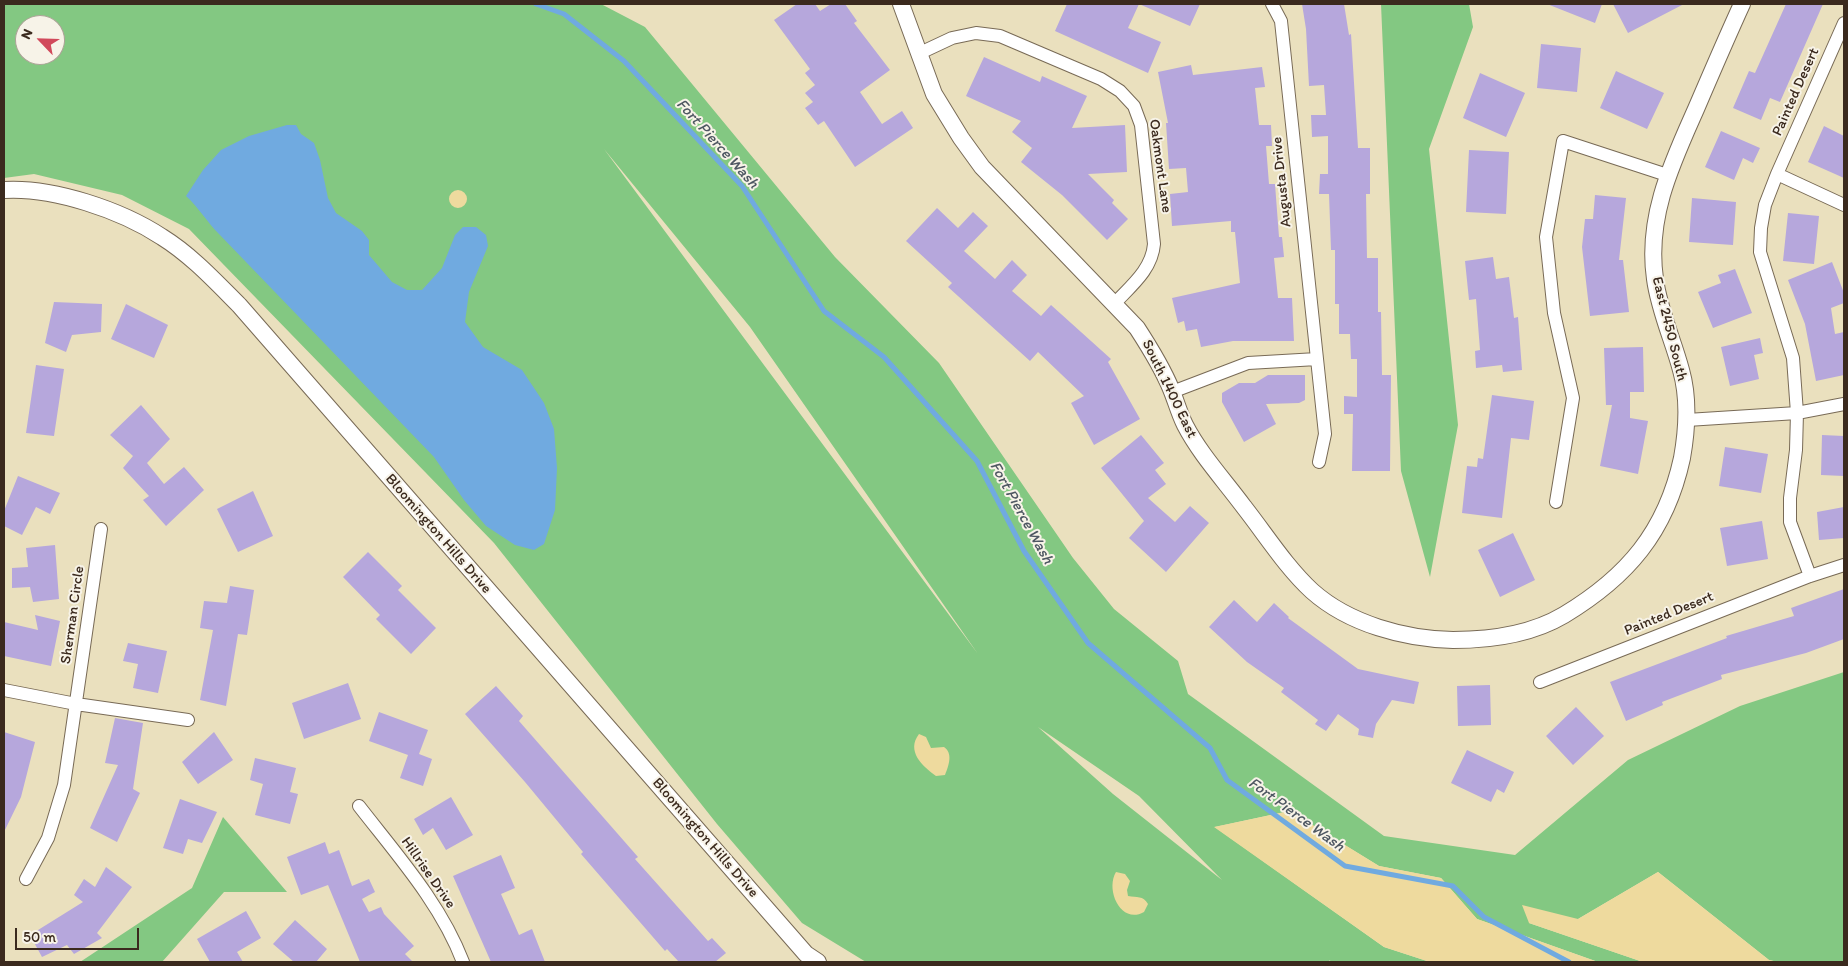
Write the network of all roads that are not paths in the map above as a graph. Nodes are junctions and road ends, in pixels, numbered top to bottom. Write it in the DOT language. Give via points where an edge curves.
graph roads {
  1 [pos="901,4"];
  2 [pos="1272,4"];
  3 [pos="1742,4"];
  4 [pos="1844,23"];
  5 [pos="920,53"];
  6 [pos="1777,174"];
  7 [pos="1667,175"];
  8 [pos="4,190"];
  9 [pos="1844,205"];
  10 [pos="1115,303"];
  11 [pos="1317,359"];
  12 [pos="1172,392"];
  13 [pos="1844,404"];
  14 [pos="1797,413"];
  15 [pos="1687,420"];
  16 [pos="1320,462"];
  17 [pos="1556,502"];
  18 [pos="102,530"];
  19 [pos="1844,565"];
  20 [pos="1810,576"];
  21 [pos="1555,620"];
  22 [pos="1540,682"];
  23 [pos="4,690"];
  24 [pos="76,704"];
  25 [pos="188,720"];
  26 [pos="359,806"];
  27 [pos="26,879"];
  28 [pos="806,959"];
  29 [pos="463,962"];
  1 -- 5 [label="street, South 1400 East"];
  2 -- 11 [label="street, Augusta Drive" via="1281,21"];
  3 -- 7 [label="street, East 2450 South"];
  4 -- 6 [label="street, Painted Desert"];
  5 -- 10 [label="street, South 1400 East" via="934,94 982,166"];
  5 -- 10 [label="street, Oakmont Lane" via="952,38 976,33 1000,36 1101,79 1120,91 1134,106 1141,125 1153,257 1148,267"];
  6 -- 9 [label="street"];
  6 -- 14 [label="street, Painted Desert" via="1765,205 1760,252 1793,358"];
  7 -- 15 [label="street, East 2450 South" via="1656,213 1654,278 1682,374"];
  7 -- 17 [label="street" via="1563,141 1546,237 1554,313 1573,398"];
  8 -- 28 [label="street, Bloomington Hills Drive" via="22,189 71,199 119,214 163,237 201,267 245,312"];
  10 -- 12 [label="street, South 1400 East" via="1155,356"];
  11 -- 12 [label="street" via="1248,363"];
  11 -- 16 [label="street, Augusta Drive" via="1326,434"];
  12 -- 21 [label="street, South 1400 East" via="1196,445 1288,564 1312,591 1337,609 1407,635 1440,640 1475,640 1516,633"];
  13 -- 14 [label="street"];
  14 -- 15 [label="street"];
  14 -- 20 [label="street, Painted Desert" via="1790,522"];
  15 -- 21 [label="street, East 2450 South" via="1673,491 1657,527 1617,578 1592,598"];
  18 -- 24 [label="street, Sherman Circle"];
  19 -- 20 [label="street, Painted Desert"];
  20 -- 22 [label="street, Painted Desert"];
  23 -- 24 [label="street"];
  24 -- 25 [label="street"];
  24 -- 27 [label="street, Sherman Circle" via="64,786 48,838"];
  26 -- 29 [label="street, Hillrise Drive" via="419,883 455,940"];
}
